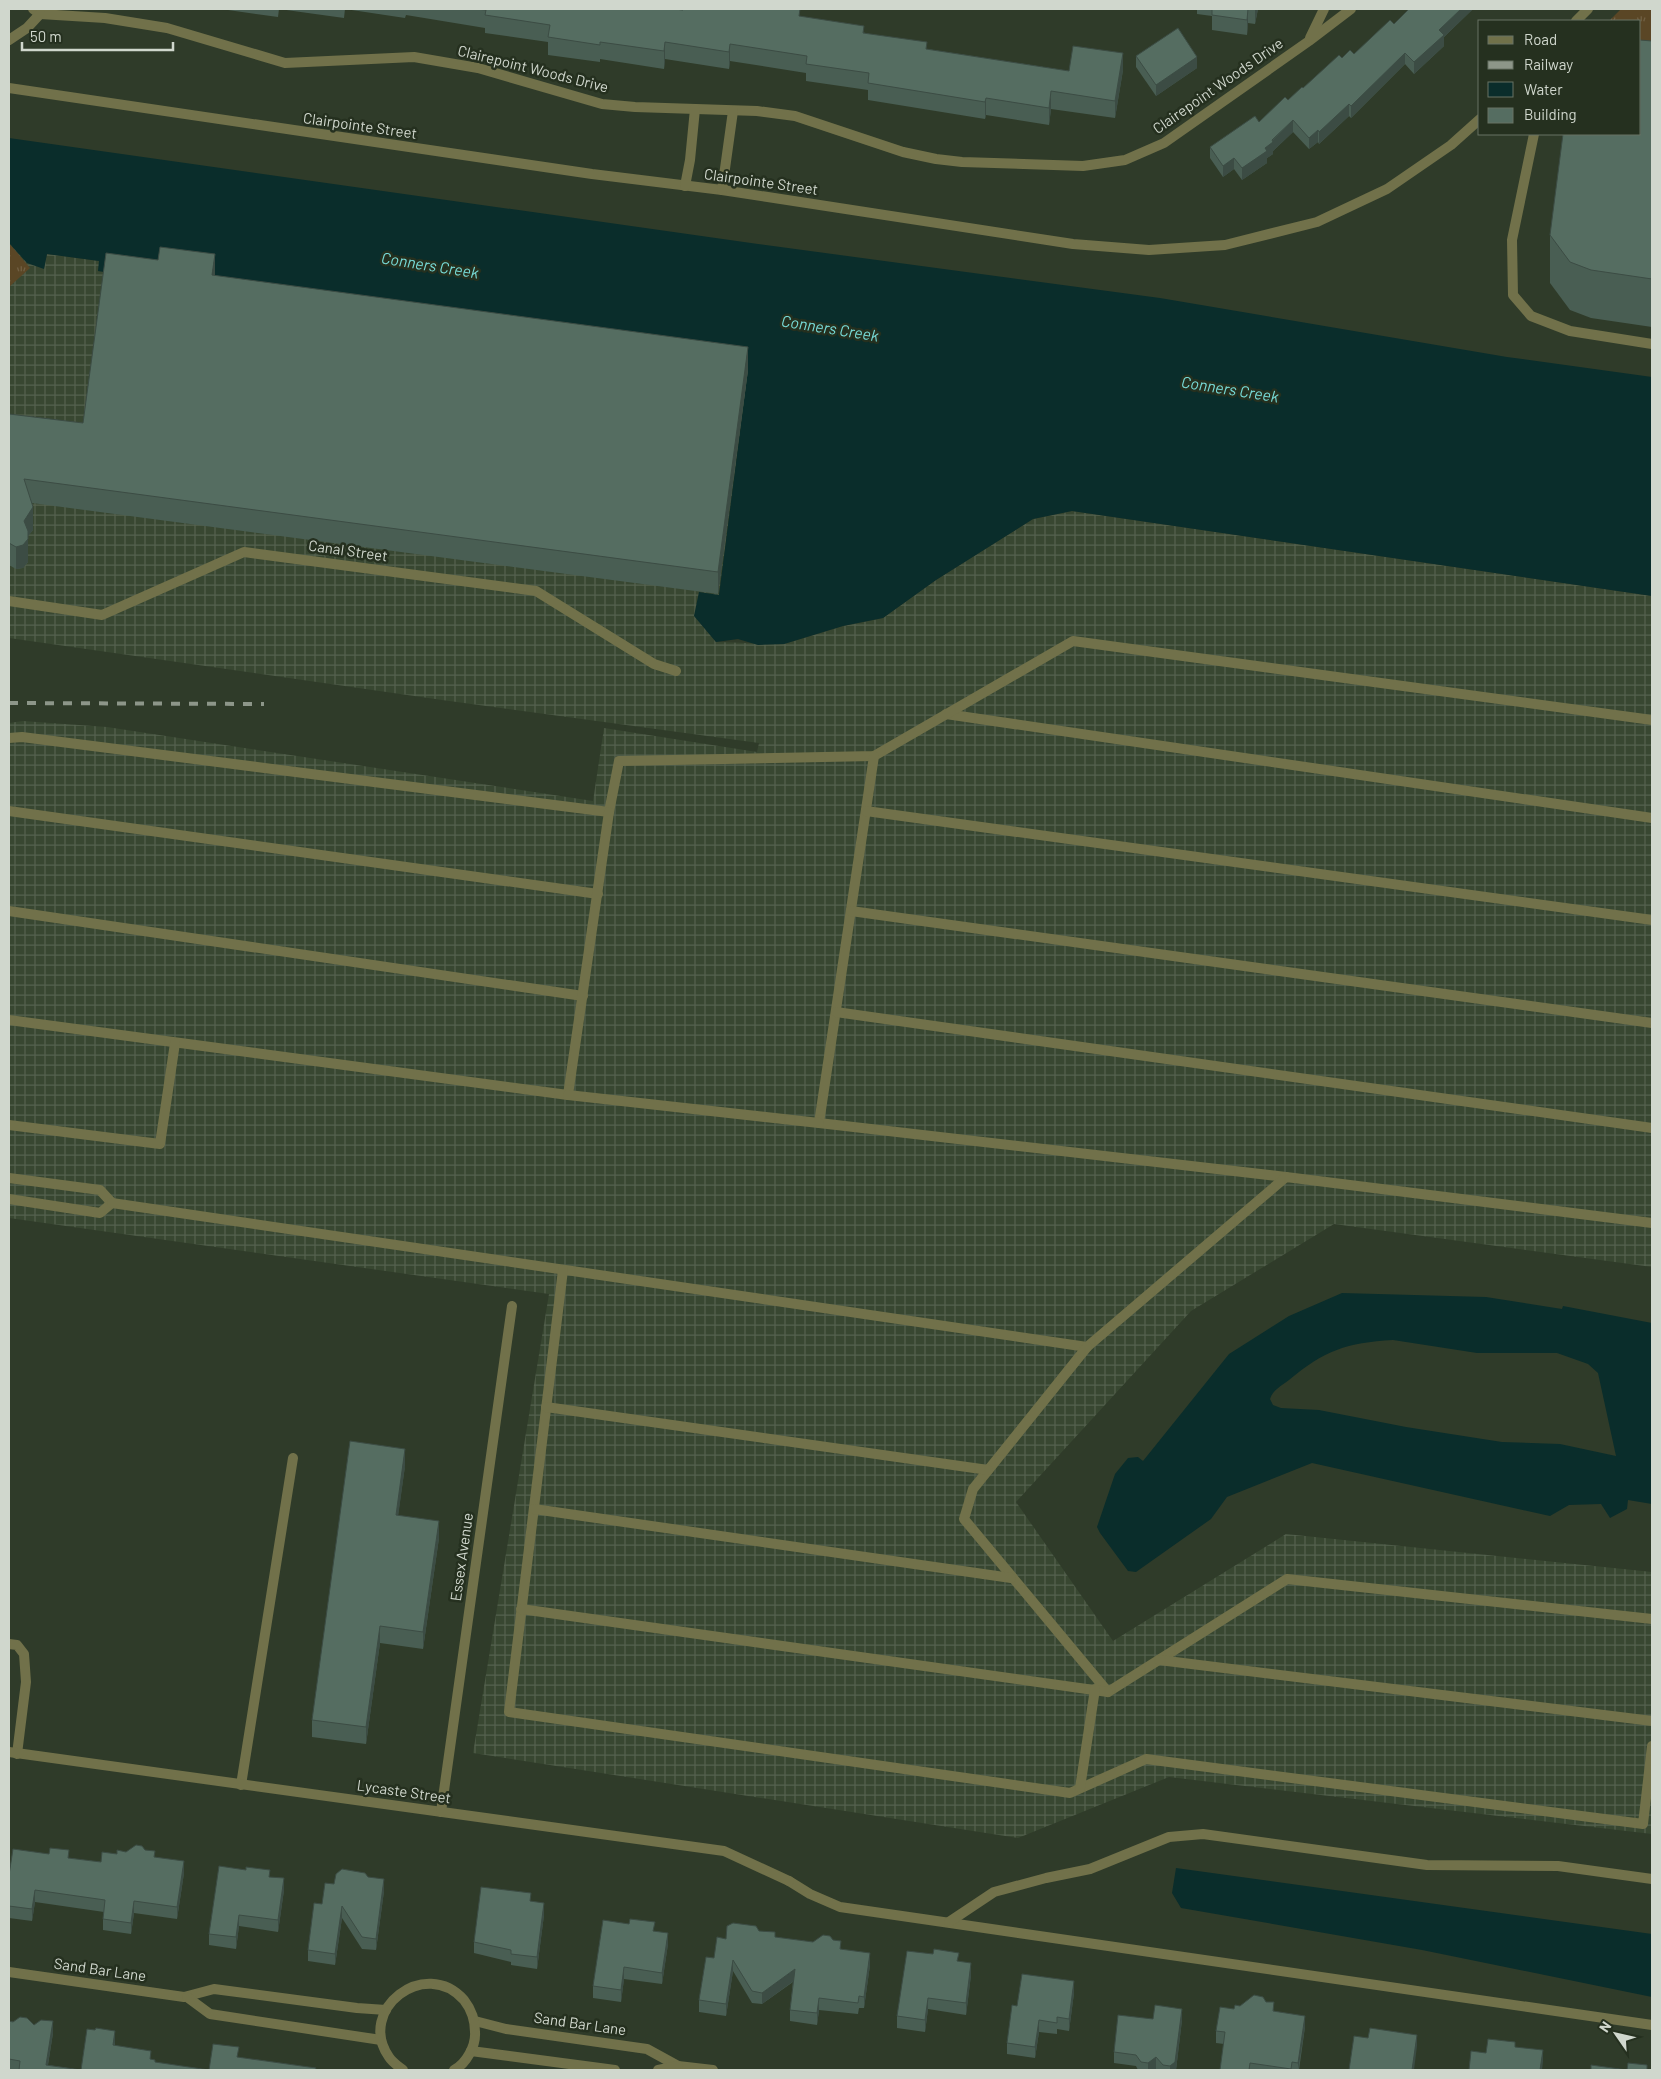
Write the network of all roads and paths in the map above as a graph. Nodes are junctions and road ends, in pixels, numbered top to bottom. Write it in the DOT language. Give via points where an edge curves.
graph roads {
  1 [pos="1324,9"];
  2 [pos="1351,9"];
  3 [pos="1588,9"];
  4 [pos="37,11"];
  5 [pos="1577,20"];
  6 [pos="9,40"];
  7 [pos="1309,41"];
  8 [pos="9,88"];
  9 [pos="695,109"];
  10 [pos="733,111"];
  11 [pos="1478,121"];
  12 [pos="1534,135"];
  13 [pos="685,186"];
  14 [pos="722,190"];
  15 [pos="1652,344"];
  16 [pos="9,602"];
  17 [pos="676,672"];
  18 [pos="946,714"];
  19 [pos="1652,720"];
  20 [pos="9,738"];
  21 [pos="874,756"];
  22 [pos="9,811"];
  23 [pos="866,811"];
  24 [pos="609,812"];
  25 [pos="1652,818"];
  26 [pos="598,894"];
  27 [pos="9,911"];
  28 [pos="851,911"];
  29 [pos="1652,920"];
  30 [pos="583,996"];
  31 [pos="836,1012"];
  32 [pos="9,1020"];
  33 [pos="1652,1023"];
  34 [pos="175,1043"];
  35 [pos="568,1095"];
  36 [pos="819,1123"];
  37 [pos="9,1125"];
  38 [pos="1652,1128"];
  39 [pos="1286,1176"];
  40 [pos="9,1178"];
  41 [pos="9,1200"];
  42 [pos="112,1203"];
  43 [pos="1652,1223"];
  44 [pos="563,1270"];
  45 [pos="512,1306"];
  46 [pos="1087,1347"];
  47 [pos="546,1407"];
  48 [pos="293,1458"];
  49 [pos="988,1470"];
  50 [pos="534,1509"];
  51 [pos="1011,1578"];
  52 [pos="521,1609"];
  53 [pos="1652,1619"];
  54 [pos="9,1644"];
  55 [pos="1159,1660"];
  56 [pos="1095,1690"];
  57 [pos="1108,1692"];
  58 [pos="1652,1720"];
  59 [pos="1652,1746"];
  60 [pos="13,1753"];
  61 [pos="241,1785"];
  62 [pos="1080,1788"];
  63 [pos="441,1812"];
  64 [pos="1652,1879"];
  65 [pos="948,1922"];
  66 [pos="9,1972"];
  67 [pos="187,1997"];
  68 [pos="386,2010"];
  69 [pos="475,2021"];
  70 [pos="1652,2025"];
  71 [pos="381,2040"];
  72 [pos="471,2051"];
  73 [pos="678,2066"];
  74 [pos="403,2070"];
  75 [pos="454,2070"];
  76 [pos="615,2070"];
  77 [pos="658,2070"];
  78 [pos="713,2070"];
  1 -- 7 [label="street, Clairepoint Woods Drive"];
  2 -- 7 [label="street, Clairepoint Woods Drive"];
  3 -- 5 [label="street"];
  4 -- 6 [label="street, Clairepoint Woods Drive" via="27,28"];
  4 -- 9 [label="street, Clairepoint Woods Drive" via="167,28 285,63 414,57 478,68 602,104"];
  7 -- 10 [label="street, Clairepoint Woods Drive" via="1164,143 1124,160 1083,166 936,160 795,116"];
  8 -- 13 [label="street, Clairpointe Street"];
  9 -- 10 [label="street, Clairepoint Woods Drive"];
  9 -- 13 [label="street"];
  10 -- 14 [label="street"];
  11 -- 14 [label="street, Clairpointe Street" via="1451,145 1387,189 1300,228 1225,245 1149,250 1073,244"];
  12 -- 15 [label="street" via="1512,240 1513,294 1531,316 1570,331"];
  13 -- 14 [label="street, Clairpointe Street"];
  16 -- 17 [label="street, Canal Street" via="102,615 244,552 536,591 654,664"];
  18 -- 19 [label="street" via="1073,641"];
  18 -- 21 [label="street"];
  18 -- 25 [label="street"];
  20 -- 24 [label="street" via="22,737"];
  21 -- 23 [label="street"];
  21 -- 24 [label="street" via="618,761"];
  22 -- 26 [label="street"];
  23 -- 28 [label="street"];
  23 -- 29 [label="street"];
  24 -- 26 [label="street"];
  26 -- 30 [label="street"];
  27 -- 30 [label="street"];
  28 -- 31 [label="street"];
  28 -- 33 [label="street"];
  30 -- 35 [label="street"];
  31 -- 36 [label="street"];
  31 -- 38 [label="street"];
  32 -- 34 [label="street"];
  34 -- 35 [label="street"];
  34 -- 37 [label="street" via="160,1144"];
  35 -- 36 [label="street"];
  36 -- 39 [label="street"];
  39 -- 43 [label="street"];
  39 -- 46 [label="street"];
  40 -- 42 [label="street" via="100,1190"];
  41 -- 42 [label="street" via="100,1213"];
  42 -- 44 [label="street"];
  44 -- 46 [label="street"];
  44 -- 47 [label="street"];
  45 -- 63 [label="street, Essex Avenue"];
  46 -- 49 [label="street"];
  47 -- 49 [label="street"];
  47 -- 50 [label="street"];
  48 -- 61 [label="street"];
  49 -- 51 [label="street" via="972,1489 964,1519"];
  50 -- 51 [label="street"];
  50 -- 52 [label="street"];
  51 -- 57 [label="street"];
  52 -- 56 [label="street"];
  52 -- 62 [label="street" via="509,1712 1070,1793"];
  53 -- 55 [label="street" via="1287,1579"];
  54 -- 60 [label="street" via="17,1645 24,1654 26,1672"];
  55 -- 57 [label="street"];
  55 -- 58 [label="street"];
  56 -- 57 [label="street"];
  56 -- 62 [label="street"];
  59 -- 62 [label="street" via="1643,1824 1146,1759"];
  60 -- 61 [label="street, Lycaste Street"];
  61 -- 63 [label="street, Lycaste Street"];
  63 -- 65 [label="street, Lycaste Street" via="724,1851 840,1907"];
  64 -- 65 [label="street" via="1558,1866 1427,1865 1203,1834 1169,1837 1090,1869 994,1892"];
  65 -- 70 [label="street, Lycaste Street"];
  66 -- 67 [label="street, Sand Bar Lane"];
  67 -- 68 [label="street, Sand Bar Lane" via="214,1989"];
  67 -- 71 [label="street, Sand Bar Lane" via="210,2014"];
  68 -- 69 [label="street" via="401,1992 427,1983 459,1995"];
  68 -- 71 [label="street"];
  69 -- 72 [label="street" via="476,2034"];
  69 -- 73 [label="street, Sand Bar Lane" via="506,2029 647,2049"];
  71 -- 74 [label="street" via="390,2059"];
  72 -- 75 [label="street"];
  72 -- 76 [label="street"];
  73 -- 77 [label="street, Sand Bar Lane"];
  73 -- 78 [label="street, Sand Bar Lane"];
}
